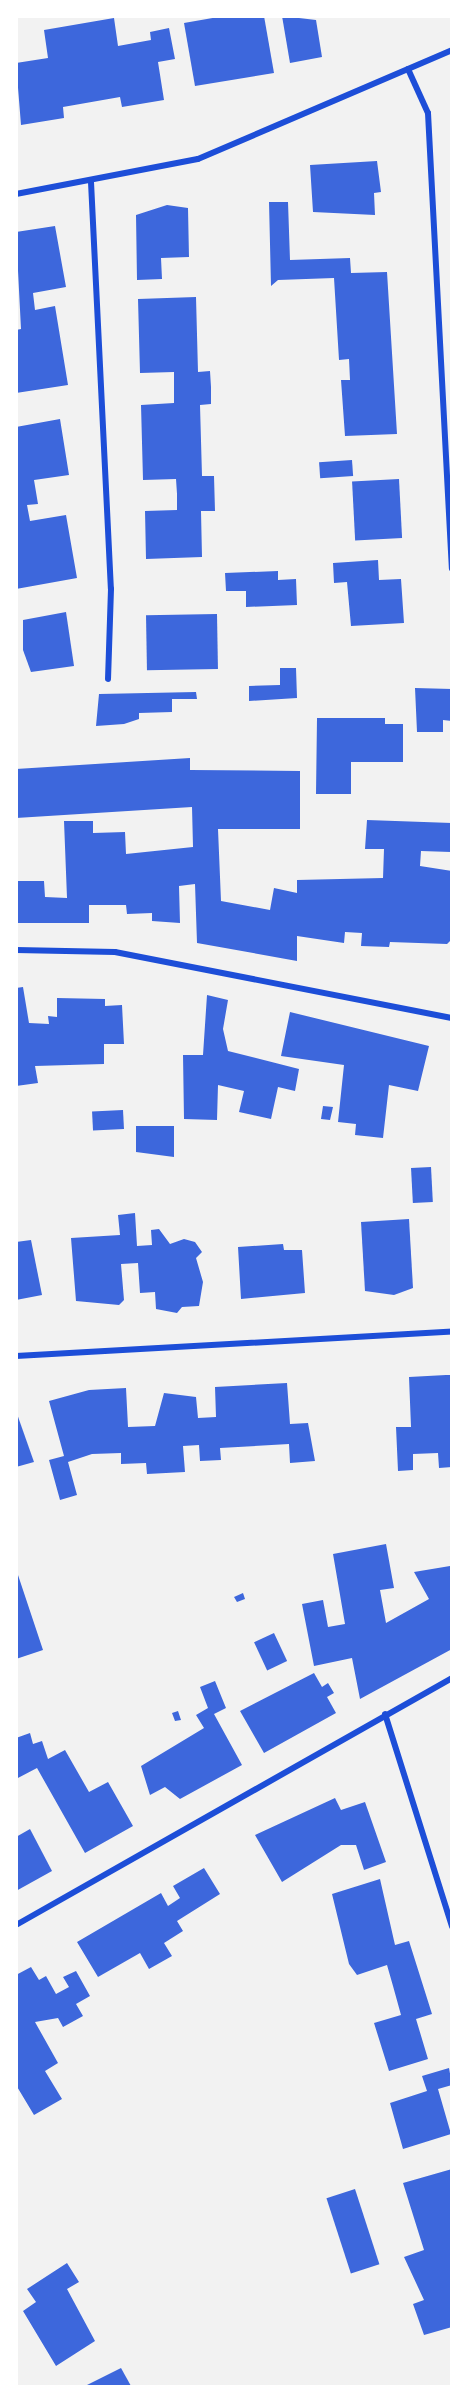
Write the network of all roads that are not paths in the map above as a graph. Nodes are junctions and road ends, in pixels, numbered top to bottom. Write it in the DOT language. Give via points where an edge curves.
graph roads {
  1 [pos="452,50"];
  2 [pos="408,69"];
  3 [pos="91,182"];
  4 [pos="16,194"];
  5 [pos="452,568"];
  6 [pos="108,679"];
  7 [pos="16,950"];
  8 [pos="452,1018"];
  9 [pos="452,1332"];
  10 [pos="16,1356"];
  11 [pos="452,1678"];
  12 [pos="385,1714"];
  13 [pos="16,1925"];
  14 [pos="452,1927"];
  1 -- 2 [label="street"];
  2 -- 3 [label="street" via="198,159"];
  2 -- 5 [label="street" via="428,113"];
  3 -- 4 [label="street"];
  3 -- 6 [label="street" via="111,589"];
  7 -- 8 [label="street" via="115,952"];
  9 -- 10 [label="street"];
  11 -- 12 [label="street"];
  12 -- 13 [label="street"];
  12 -- 14 [label="street"];
}
